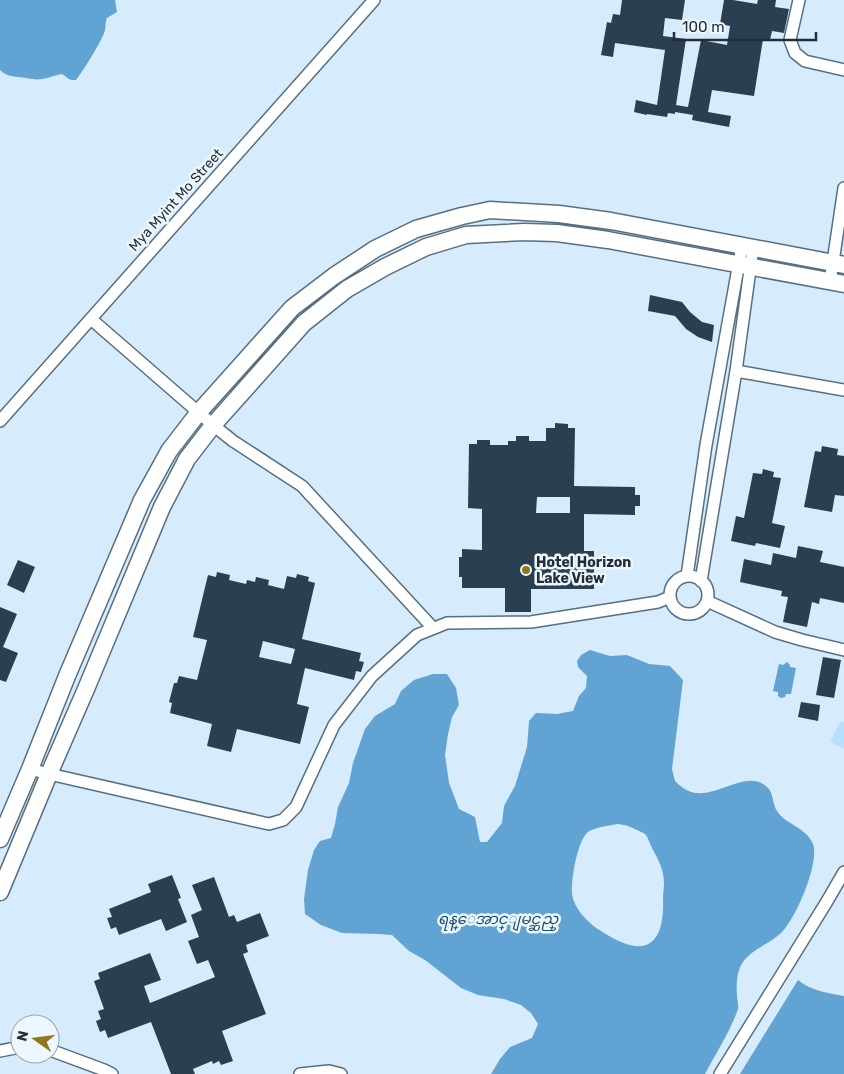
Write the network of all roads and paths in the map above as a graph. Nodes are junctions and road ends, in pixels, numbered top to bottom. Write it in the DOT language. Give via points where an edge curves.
graph roads {
  1 [pos="374,0"];
  2 [pos="798,0"];
  3 [pos="844,70"];
  4 [pos="844,188"];
  5 [pos="748,247"];
  6 [pos="838,264"];
  7 [pos="745,266"];
  8 [pos="837,283"];
  9 [pos="91,318"];
  10 [pos="736,371"];
  11 [pos="844,390"];
  12 [pos="199,412"];
  13 [pos="0,421"];
  14 [pos="213,425"];
  15 [pos="706,445"];
  16 [pos="722,448"];
  17 [pos="687,576"];
  18 [pos="701,581"];
  19 [pos="670,597"];
  20 [pos="707,601"];
  21 [pos="434,628"];
  22 [pos="844,650"];
  23 [pos="30,769"];
  24 [pos="49,774"];
  25 [pos="0,839"];
  26 [pos="844,872"];
  27 [pos="0,892"];
  28 [pos="60,1054"];
  29 [pos="112,1074"];
  30 [pos="300,1074"];
  31 [pos="341,1074"];
  32 [pos="720,1074"];
  1 -- 9 [label="street, Mya Myint Mo Street"];
  2 -- 3 [label="street" via="790,40 795,53 805,61"];
  4 -- 6 [label="street"];
  5 -- 6 [label="main road"];
  5 -- 7 [label="street"];
  5 -- 12 [label="main road" via="611,221 519,211 490,210 416,229 375,249 292,308"];
  6 -- 8 [label="street"];
  7 -- 8 [label="main road"];
  7 -- 10 [label="street"];
  7 -- 14 [label="main road" via="558,233 466,235 426,247 347,289 304,323"];
  7 -- 15 [label="street"];
  9 -- 12 [label="street"];
  9 -- 13 [label="street, Mya Myint Mo Street"];
  10 -- 11 [label="street"];
  10 -- 16 [label="street"];
  12 -- 14 [label="street"];
  12 -- 23 [label="main road" via="169,451 142,500"];
  14 -- 21 [label="street" via="302,486"];
  14 -- 24 [label="main road" via="188,459 162,507"];
  15 -- 16 [label="street"];
  15 -- 17 [label="street"];
  16 -- 18 [label="street"];
  17 -- 18 [label="street"];
  17 -- 19 [label="street" via="674,583"];
  18 -- 20 [label="street" via="708,594"];
  19 -- 20 [label="street" via="676,610 690,614 703,608"];
  19 -- 21 [label="street" via="658,602 531,622 447,624"];
  20 -- 22 [label="street" via="775,632"];
  21 -- 24 [label="street" via="417,635 372,676 334,725 296,807 283,820 269,824"];
  23 -- 24 [label="street"];
  23 -- 25 [label="main road"];
  24 -- 27 [label="main road"];
  26 -- 32 [label="street"];
  28 -- 29 [label="street"];
  30 -- 31 [label="street" via="329,1071"];
}
